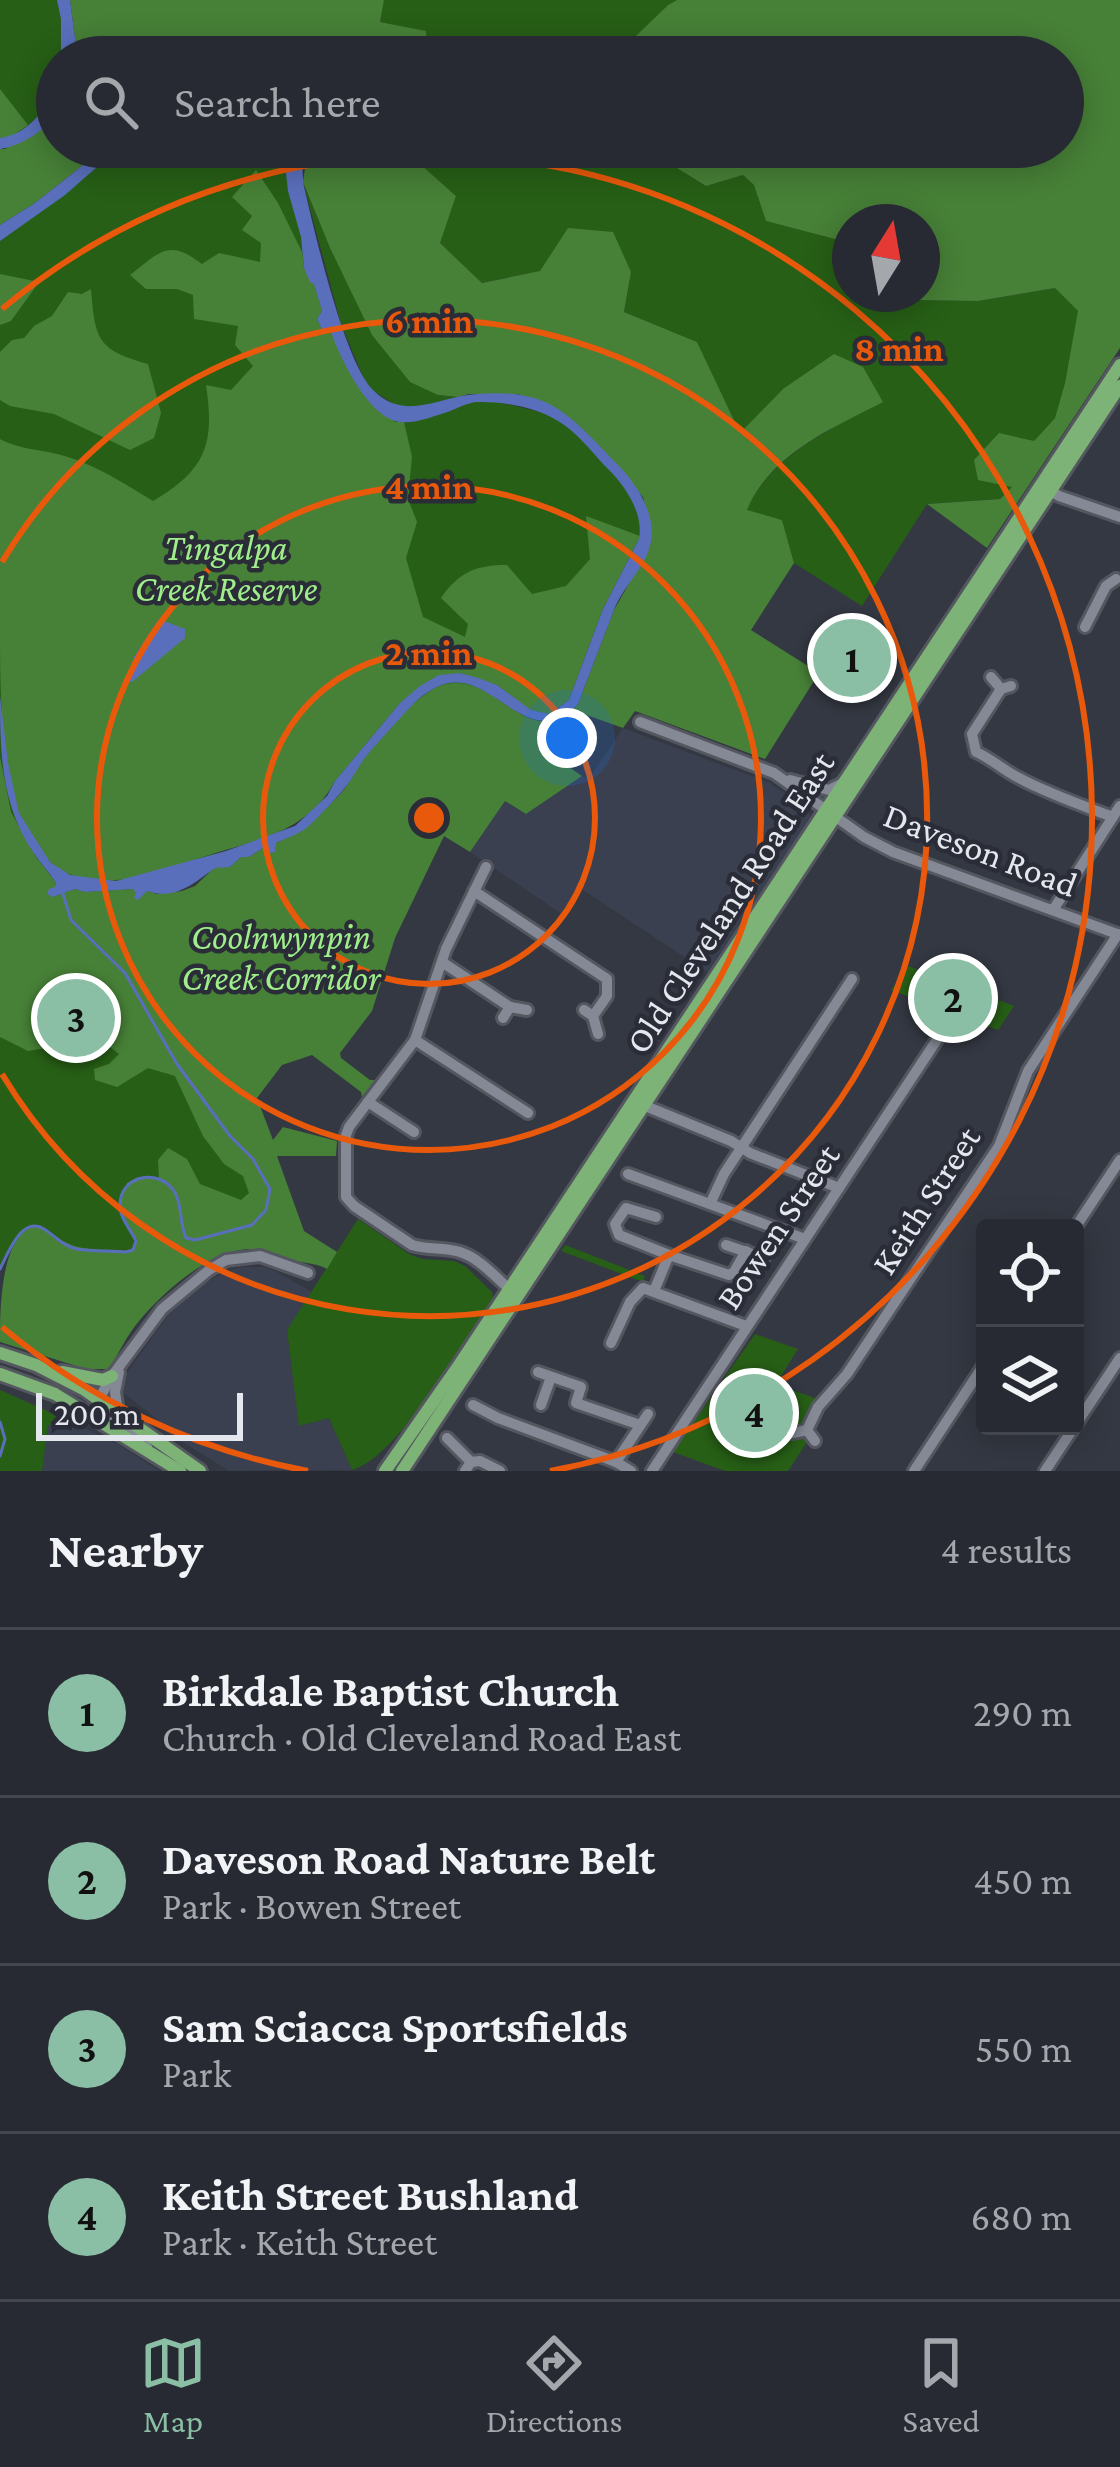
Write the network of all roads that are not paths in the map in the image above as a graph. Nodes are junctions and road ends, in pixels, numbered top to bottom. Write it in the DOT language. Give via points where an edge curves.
graph roads {
  1 [pos="1120,365"];
  2 [pos="1120,386"];
  3 [pos="1046,488"];
  4 [pos="1120,517"];
  5 [pos="1118,576"];
  6 [pos="1084,628"];
  7 [pos="991,677"];
  8 [pos="640,722"];
  9 [pos="782,778"];
  10 [pos="845,781"];
  11 [pos="1116,811"];
  12 [pos="831,813"];
  13 [pos="486,867"];
  14 [pos="474,891"];
  15 [pos="1053,910"];
  16 [pos="1119,935"];
  17 [pos="442,962"];
  18 [pos="852,979"];
  19 [pos="527,1010"];
  20 [pos="954,1014"];
  21 [pos="598,1034"];
  22 [pos="415,1040"];
  23 [pos="368,1102"];
  24 [pos="639,1104"];
  25 [pos="528,1113"];
  26 [pos="414,1132"];
  27 [pos="742,1148"];
  28 [pos="1120,1160"];
  29 [pos="628,1174"];
  30 [pos="839,1188"];
  31 [pos="710,1204"];
  32 [pos="656,1217"];
  33 [pos="1081,1219"];
  34 [pos="805,1239"];
  35 [pos="726,1244"];
  36 [pos="746,1252"];
  37 [pos="669,1255"];
  38 [pos="764,1258"];
  39 [pos="308,1273"];
  40 [pos="654,1291"];
  41 [pos="514,1293"];
  42 [pos="746,1326"];
  43 [pos="611,1343"];
  44 [pos="0,1353"];
  45 [pos="1120,1358"];
  46 [pos="23,1360"];
  47 [pos="44,1368"];
  48 [pos="116,1372"];
  49 [pos="0,1374"];
  50 [pos="976,1378"];
  51 [pos="18,1380"];
  52 [pos="99,1399"];
  53 [pos="473,1405"];
  54 [pos="541,1405"];
  55 [pos="118,1412"];
  56 [pos="807,1430"];
  57 [pos="793,1433"];
  58 [pos="447,1438"];
  59 [pos="815,1441"];
  60 [pos="153,1454"];
  61 [pos="616,1462"];
  62 [pos="468,1466"];
  63 [pos="176,1470"];
  64 [pos="200,1471"];
  65 [pos="385,1471"];
  66 [pos="402,1471"];
  67 [pos="500,1471"];
  68 [pos="631,1471"];
  69 [pos="652,1471"];
  70 [pos="914,1471"];
  71 [pos="1045,1471"];
  1 -- 3 [label="main road, Old Cleveland Road East"];
  2 -- 3 [label="main road, Old Cleveland Road East"];
  3 -- 4 [label="street"];
  3 -- 10 [label="main road, Old Cleveland Road East"];
  3 -- 12 [label="main road, Old Cleveland Road East"];
  5 -- 6 [label="street"];
  7 -- 11 [label="street" via="1006,688 972,734 976,752 1040,789"];
  8 -- 9 [label="street"];
  9 -- 10 [label="street" via="829,790"];
  9 -- 12 [label="street, Daveson Road"];
  10 -- 12 [label="main road, Old Cleveland Road East"];
  11 -- 15 [label="street"];
  12 -- 15 [label="street, Daveson Road" via="893,852"];
  12 -- 24 [label="main road, Old Cleveland Road East"];
  13 -- 14 [label="street"];
  14 -- 17 [label="street"];
  14 -- 21 [label="street" via="607,979 607,996 589,1013"];
  15 -- 16 [label="street, Daveson Road"];
  16 -- 56 [label="street, Keith Street" via="1028,1070 999,1145"];
  17 -- 19 [label="street" via="506,1012"];
  17 -- 22 [label="street"];
  18 -- 27 [label="street"];
  20 -- 30 [label="street, Bowen Street"];
  22 -- 23 [label="street"];
  22 -- 25 [label="street"];
  23 -- 26 [label="street"];
  23 -- 41 [label="street" via="346,1136 346,1197 412,1245 472,1258"];
  24 -- 27 [label="street"];
  24 -- 41 [label="main road, Old Cleveland Road East"];
  27 -- 30 [label="street"];
  27 -- 31 [label="street"];
  28 -- 33 [label="street"];
  29 -- 31 [label="street"];
  30 -- 34 [label="street, Bowen Street"];
  31 -- 34 [label="street"];
  32 -- 37 [label="street" via="624,1201 615,1224 619,1235"];
  34 -- 42 [label="street, Bowen Street"];
  35 -- 36 [label="street"];
  36 -- 37 [label="street" via="729,1275"];
  36 -- 38 [label="street"];
  37 -- 40 [label="street"];
  39 -- 48 [label="street" via="260,1256 226,1260 162,1309"];
  40 -- 42 [label="street"];
  40 -- 43 [label="street" via="639,1291"];
  41 -- 65 [label="main road, Old Cleveland Road East"];
  41 -- 66 [label="main road, Old Cleveland Road East"];
  42 -- 69 [label="street, Bowen Street"];
  44 -- 46 [label="main road"];
  45 -- 71 [label="street"];
  46 -- 47 [label="main road"];
  46 -- 51 [label="main road"];
  47 -- 48 [label="main road" via="103,1380"];
  47 -- 52 [label="main road"];
  48 -- 52 [label="street"];
  48 -- 55 [label="street"];
  49 -- 51 [label="main road"];
  50 -- 70 [label="street"];
  51 -- 60 [label="main road"];
  52 -- 55 [label="main road"];
  52 -- 60 [label="street"];
  53 -- 61 [label="street"];
  54 -- 61 [label="street" via="545,1374 581,1387 576,1402 644,1419"];
  55 -- 64 [label="main road"];
  56 -- 57 [label="street"];
  56 -- 59 [label="street"];
  58 -- 62 [label="street"];
  60 -- 63 [label="main road"];
  61 -- 68 [label="street"];
  62 -- 67 [label="street" via="480,1461"];
}
